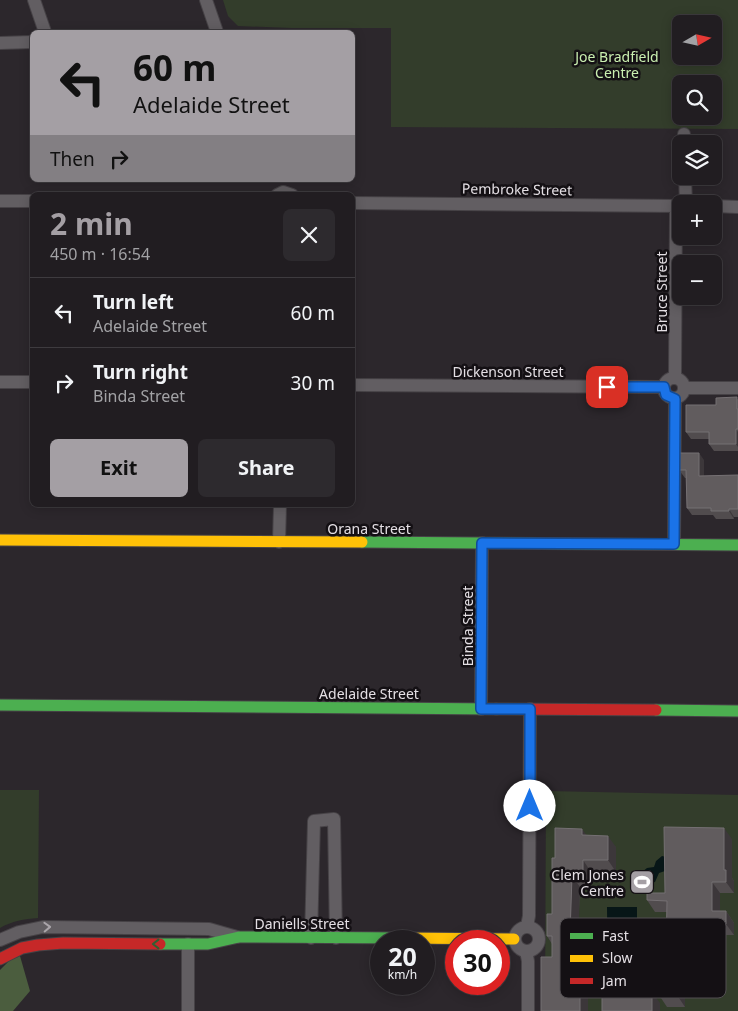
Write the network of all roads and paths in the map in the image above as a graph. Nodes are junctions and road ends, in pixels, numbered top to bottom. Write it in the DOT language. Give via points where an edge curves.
graph roads {
  1 [pos="34,0"];
  2 [pos="206,0"];
  3 [pos="44,30"];
  4 [pos="216,30"];
  5 [pos="30,42"];
  6 [pos="0,43"];
  7 [pos="0,201"];
  8 [pos="30,201"];
  9 [pos="355,203"];
  10 [pos="672,205"];
  11 [pos="722,206"];
  12 [pos="738,207"];
  13 [pos="680,245"];
  14 [pos="675,378"];
  15 [pos="0,382"];
  16 [pos="30,382"];
  17 [pos="355,385"];
  18 [pos="664,387"];
  19 [pos="684,388"];
  20 [pos="738,388"];
  21 [pos="675,399"];
  22 [pos="280,507"];
  23 [pos="0,540"];
  24 [pos="279,542"];
  25 [pos="482,543"];
  26 [pos="674,544"];
  27 [pos="738,545"];
  28 [pos="0,705"];
  29 [pos="481,709"];
  30 [pos="530,709"];
  31 [pos="738,711"];
  32 [pos="527,926"];
  33 [pos="239,937"];
  34 [pos="311,938"];
  35 [pos="336,938"];
  36 [pos="514,939"];
  37 [pos="0,940"];
  38 [pos="188,944"];
  39 [pos="526,951"];
  40 [pos="0,960"];
  41 [pos="188,1011"];
  42 [pos="528,1011"];
  1 -- 3 [label="street"];
  2 -- 4 [label="street"];
  5 -- 6 [label="street"];
  7 -- 8 [label="street"];
  9 -- 10 [label="street, Pembroke Street"];
  11 -- 12 [label="street"];
  13 -- 14 [label="street, Bruce Street"];
  14 -- 18 [label="street" via="668,380"];
  14 -- 19 [label="street" via="681,380"];
  15 -- 16 [label="street"];
  17 -- 18 [label="street, Dickenson Street"];
  18 -- 21 [label="street" via="666,395"];
  19 -- 20 [label="street"];
  19 -- 21 [label="street" via="681,396"];
  21 -- 26 [label="street"];
  22 -- 24 [label="street"];
  23 -- 24 [label="street, Orana Street"];
  24 -- 25 [label="street, Orana Street"];
  25 -- 26 [label="street, Orana Street"];
  25 -- 29 [label="street, Binda Street"];
  26 -- 27 [label="street, Orana Street"];
  28 -- 29 [label="street, Adelaide Street"];
  29 -- 30 [label="street, Adelaide Street"];
  30 -- 31 [label="street, Adelaide Street"];
  30 -- 32 [label="street"];
  32 -- 36 [label="street" via="516,932"];
  32 -- 39 [label="street" via="536,931 538,942 536,947"];
  33 -- 34 [label="street, Daniells Street"];
  37 -- 33 [label="street, Daniells Street, one-way" via="42,927 209,928"];
  33 -- 38 [label="street, Daniells Street" via="208,944"];
  34 -- 35 [label="street, Daniells Street"];
  34 -- 35 [label="street" via="314,821 334,819"];
  35 -- 36 [label="street, Daniells Street"];
  36 -- 39 [label="street" via="520,949"];
  38 -- 40 [label="street, Daniells Street, one-way" via="38,944"];
  38 -- 41 [label="street"];
  39 -- 42 [label="street"];
}
